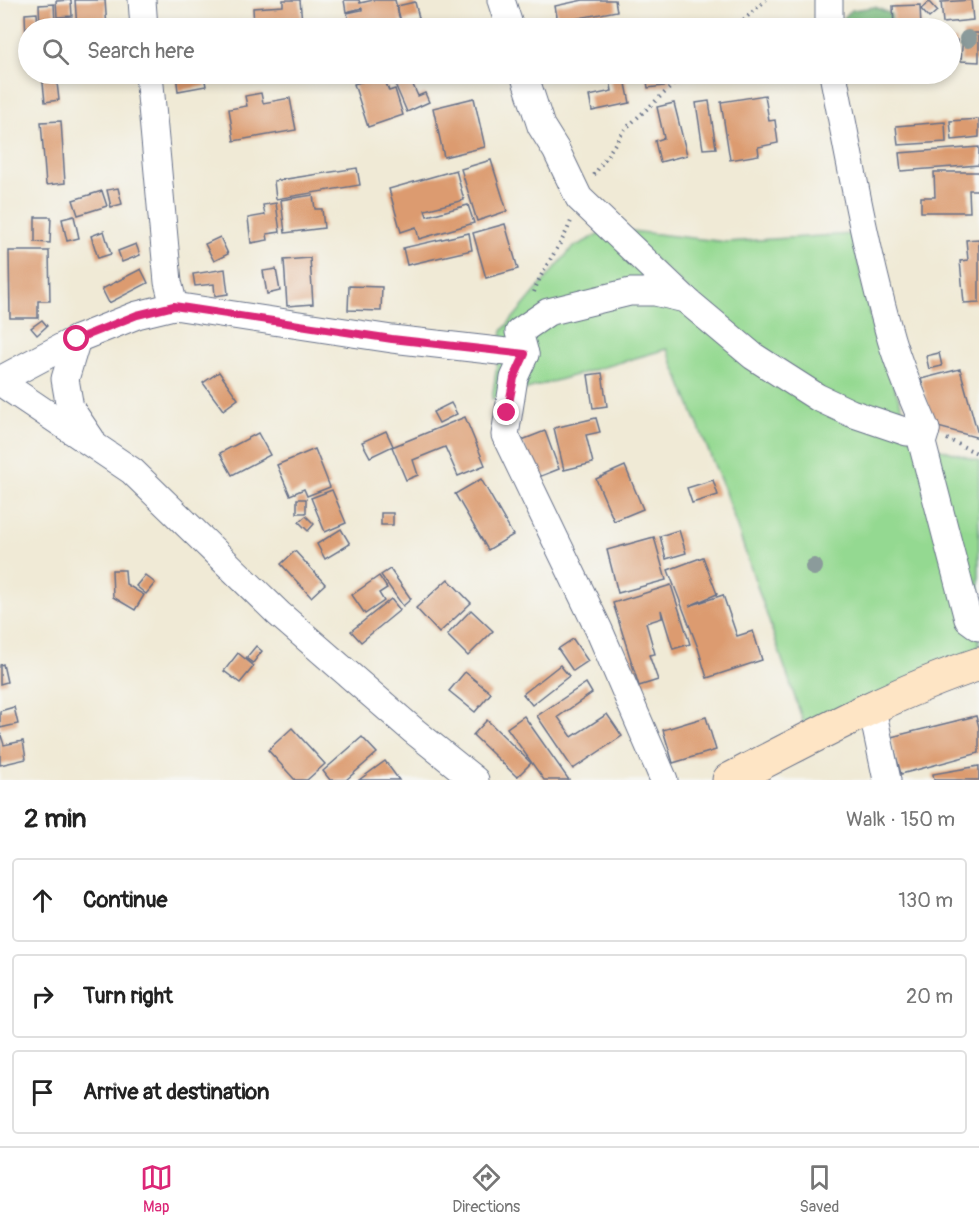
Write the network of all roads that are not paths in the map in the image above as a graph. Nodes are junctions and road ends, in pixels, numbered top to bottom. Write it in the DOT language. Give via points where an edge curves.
graph roads {
  1 [pos="142,0"];
  2 [pos="501,0"];
  3 [pos="829,0"];
  4 [pos="143,18"];
  5 [pos="507,18"];
  6 [pos="829,18"];
  7 [pos="150,84"];
  8 [pos="527,84"];
  9 [pos="835,84"];
  10 [pos="685,299"];
  11 [pos="174,306"];
  12 [pos="77,339"];
  13 [pos="525,354"];
  14 [pos="0,381"];
  15 [pos="926,430"];
  16 [pos="99,450"];
  17 [pos="979,627"];
  18 [pos="979,664"];
  19 [pos="872,709"];
  20 [pos="475,780"];
  21 [pos="664,780"];
  22 [pos="729,780"];
  23 [pos="887,780"];
  1 -- 4 [label="street"];
  2 -- 5 [label="street"];
  3 -- 6 [label="street"];
  7 -- 11 [label="street" via="168,282"];
  8 -- 10 [label="street" via="541,126 579,198"];
  9 -- 15 [label="street" via="889,333"];
  10 -- 13 [label="street" via="654,292 630,292 548,312 519,332"];
  10 -- 15 [label="street" via="753,356 817,397 907,432"];
  11 -- 12 [label="street" via="137,315"];
  11 -- 13 [label="street" via="392,339"];
  12 -- 14 [label="street"];
  12 -- 16 [label="street" via="65,380 70,408"];
  13 -- 21 [label="street" via="514,378 505,435 599,630"];
  14 -- 16 [label="street"];
  15 -- 17 [label="street" via="922,443 968,619"];
  16 -- 20 [label="street" via="132,471 279,614"];
  18 -- 19 [label="street"];
  19 -- 22 [label="street"];
  19 -- 23 [label="street"];
}
